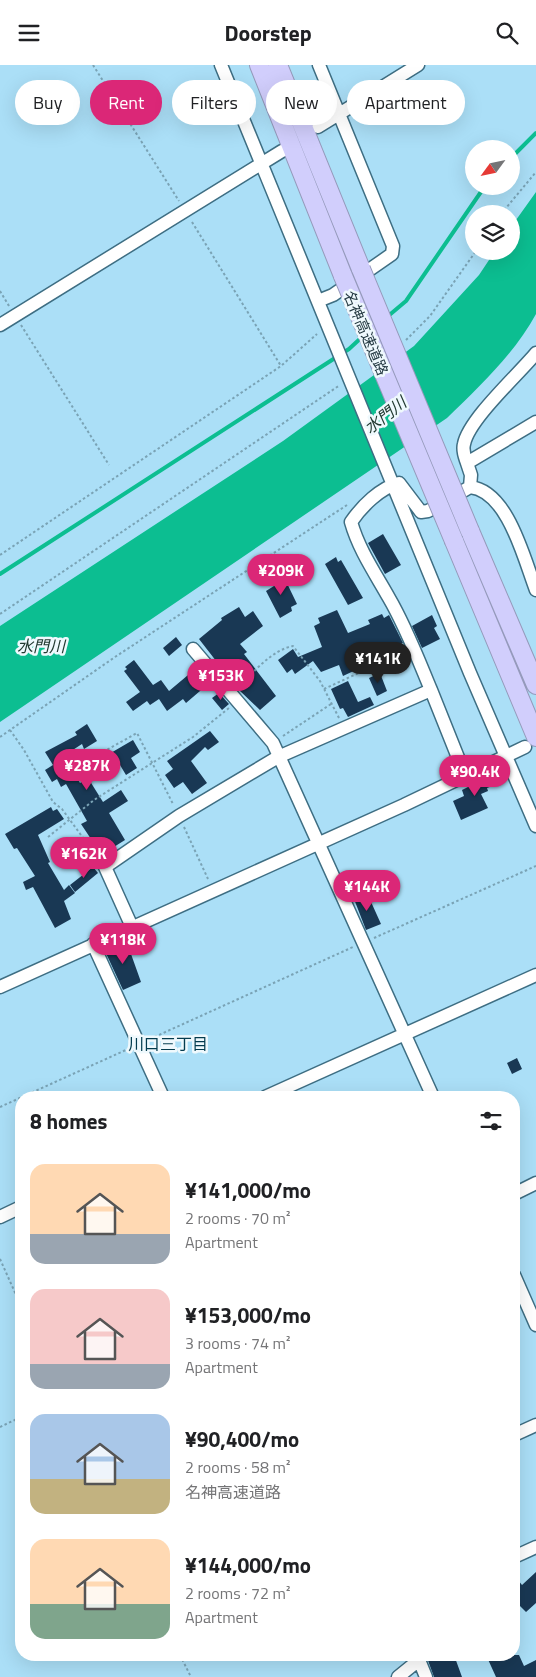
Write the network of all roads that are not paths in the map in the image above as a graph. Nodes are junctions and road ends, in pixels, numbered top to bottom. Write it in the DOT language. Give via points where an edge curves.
graph roads {
  1 [pos="221,65"];
  2 [pos="259,65"];
  3 [pos="278,65"];
  4 [pos="319,65"];
  5 [pos="418,65"];
  6 [pos="339,114"];
  7 [pos="318,127"];
  8 [pos="282,151"];
  9 [pos="262,163"];
  10 [pos="318,301"];
  11 [pos="0,325"];
  12 [pos="536,353"];
  13 [pos="536,422"];
  14 [pos="467,463"];
  15 [pos="394,484"];
  16 [pos="470,487"];
  17 [pos="536,589"];
  18 [pos="193,649"];
  19 [pos="536,685"];
  20 [pos="431,690"];
  21 [pos="530,742"];
  22 [pos="278,757"];
  23 [pos="505,757"];
  24 [pos="465,775"];
  25 [pos="536,826"];
  26 [pos="317,844"];
  27 [pos="132,927"];
  28 [pos="93,945"];
  29 [pos="536,975"];
  30 [pos="0,987"];
  31 [pos="404,1034"];
  32 [pos="160,1091"];
  33 [pos="278,1091"];
  34 [pos="430,1091"];
  35 [pos="536,1183"];
  36 [pos="520,1191"];
  37 [pos="15,1210"];
  38 [pos="0,1217"];
  39 [pos="520,1289"];
  40 [pos="536,1325"];
  41 [pos="536,1425"];
  42 [pos="520,1432"];
  43 [pos="536,1547"];
  44 [pos="520,1554"];
  45 [pos="415,1661"];
  46 [pos="419,1661"];
  47 [pos="398,1677"];
  48 [pos="426,1677"];
  1 -- 9 [label="street"];
  2 -- 21 [label="highway, 名神高速道路, bridge" via="454,541"];
  3 -- 19 [label="highway, 名神高速道路, bridge"];
  4 -- 6 [label="street"];
  5 -- 6 [label="street"];
  6 -- 7 [label="street"];
  6 -- 10 [label="street" via="393,246 392,254 333,295"];
  8 -- 9 [label="street"];
  9 -- 10 [label="street"];
  9 -- 11 [label="street"];
  10 -- 15 [label="street"];
  12 -- 14 [label="street" via="468,431 463,446"];
  13 -- 14 [label="street"];
  14 -- 16 [label="street"];
  15 -- 16 [label="street" via="399,483 406,489 421,511 428,511"];
  15 -- 20 [label="street" via="358,511 351,522"];
  15 -- 23 [label="street"];
  16 -- 17 [label="street" via="490,495 505,511"];
  18 -- 22 [label="street" via="273,743"];
  20 -- 22 [label="street"];
  20 -- 24 [label="street"];
  21 -- 23 [label="street"];
  22 -- 26 [label="street"];
  22 -- 27 [label="street" via="179,816 105,867"];
  23 -- 24 [label="street"];
  23 -- 25 [label="street"];
  24 -- 26 [label="street"];
  26 -- 27 [label="street"];
  26 -- 31 [label="street"];
  27 -- 28 [label="street"];
  28 -- 30 [label="street"];
  28 -- 32 [label="street"];
  29 -- 31 [label="street"];
  31 -- 33 [label="street"];
  31 -- 34 [label="street"];
  35 -- 36 [label="street"];
  37 -- 38 [label="street"];
  39 -- 40 [label="street"];
  41 -- 42 [label="street"];
  43 -- 44 [label="street"];
  45 -- 47 [label="street"];
  46 -- 48 [label="street"];
}
